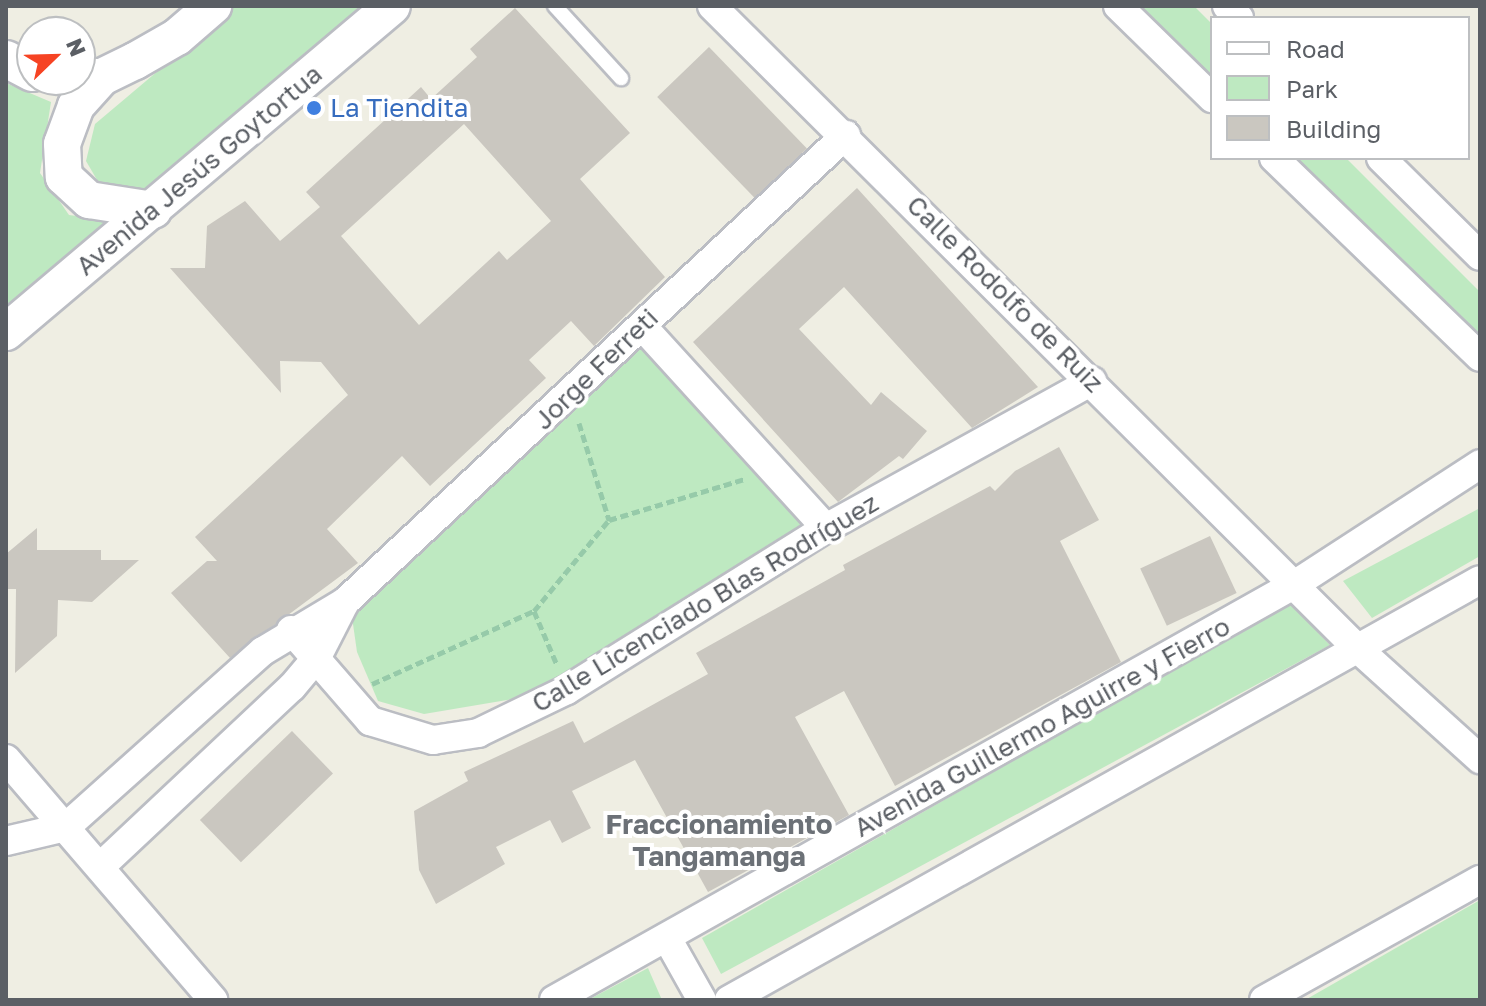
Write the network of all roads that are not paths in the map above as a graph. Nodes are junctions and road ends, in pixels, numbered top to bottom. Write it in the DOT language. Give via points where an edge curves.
graph roads {
  1 [pos="213,6"];
  2 [pos="392,6"];
  3 [pos="555,6"];
  4 [pos="712,6"];
  5 [pos="1118,6"];
  6 [pos="96,75"];
  7 [pos="621,78"];
  8 [pos="81,96"];
  9 [pos="1210,96"];
  10 [pos="846,135"];
  11 [pos="1276,160"];
  12 [pos="1383,160"];
  13 [pos="153,210"];
  14 [pos="1480,256"];
  15 [pos="642,326"];
  16 [pos="6,332"];
  17 [pos="1480,357"];
  18 [pos="1092,381"];
  19 [pos="1480,464"];
  20 [pos="826,528"];
  21 [pos="1480,580"];
  22 [pos="1297,583"];
  23 [pos="345,602"];
  24 [pos="291,630"];
  25 [pos="1357,648"];
  26 [pos="317,657"];
  27 [pos="6,759"];
  28 [pos="1480,759"];
  29 [pos="66,827"];
  30 [pos="6,841"];
  31 [pos="100,867"];
  32 [pos="1480,880"];
  33 [pos="667,938"];
  34 [pos="213,1000"];
  35 [pos="554,1000"];
  36 [pos="702,1000"];
  37 [pos="729,1000"];
  38 [pos="1264,1000"];
  1 -- 6 [label="street" via="177,37"];
  2 -- 13 [label="street, Avenida Jesús Goytortua"];
  3 -- 7 [label="lane"];
  4 -- 10 [label="street, Calle Rodolfo de Ruiz"];
  5 -- 9 [label="street"];
  8 -- 13 [label="street" via="62,144 64,177 89,200"];
  10 -- 15 [label="street, Jorge Ferreti"];
  10 -- 18 [label="street, Calle Rodolfo de Ruiz"];
  11 -- 17 [label="street"];
  12 -- 14 [label="street"];
  13 -- 16 [label="street, Avenida Jesús Goytortua"];
  15 -- 20 [label="street"];
  15 -- 23 [label="street, Jorge Ferreti"];
  18 -- 20 [label="street, Calle Licenciado Blas Rodríguez"];
  18 -- 22 [label="street, Calle Rodolfo de Ruiz"];
  19 -- 22 [label="street, Avenida Guillermo Aguirre y Fierro"];
  20 -- 26 [label="street, Calle Licenciado Blas Rodríguez" via="567,690 478,733 433,740 370,721"];
  21 -- 25 [label="street"];
  22 -- 25 [label="street, Calle Rodolfo de Ruiz"];
  22 -- 33 [label="street, Avenida Guillermo Aguirre y Fierro"];
  23 -- 24 [label="street, Jorge Ferreti"];
  23 -- 26 [label="street, Jorge Ferreti"];
  24 -- 26 [label="street, Calle Licenciado Blas Rodríguez"];
  24 -- 29 [label="street, Jorge Ferreti"];
  25 -- 28 [label="street, Calle Rodolfo de Ruiz"];
  25 -- 37 [label="street"];
  26 -- 31 [label="street, Jorge Ferreti" via="217,762"];
  27 -- 29 [label="street"];
  29 -- 30 [label="street"];
  29 -- 31 [label="street"];
  31 -- 34 [label="street"];
  32 -- 38 [label="street"];
  33 -- 35 [label="street, Avenida Guillermo Aguirre y Fierro"];
  33 -- 36 [label="street"];
}
